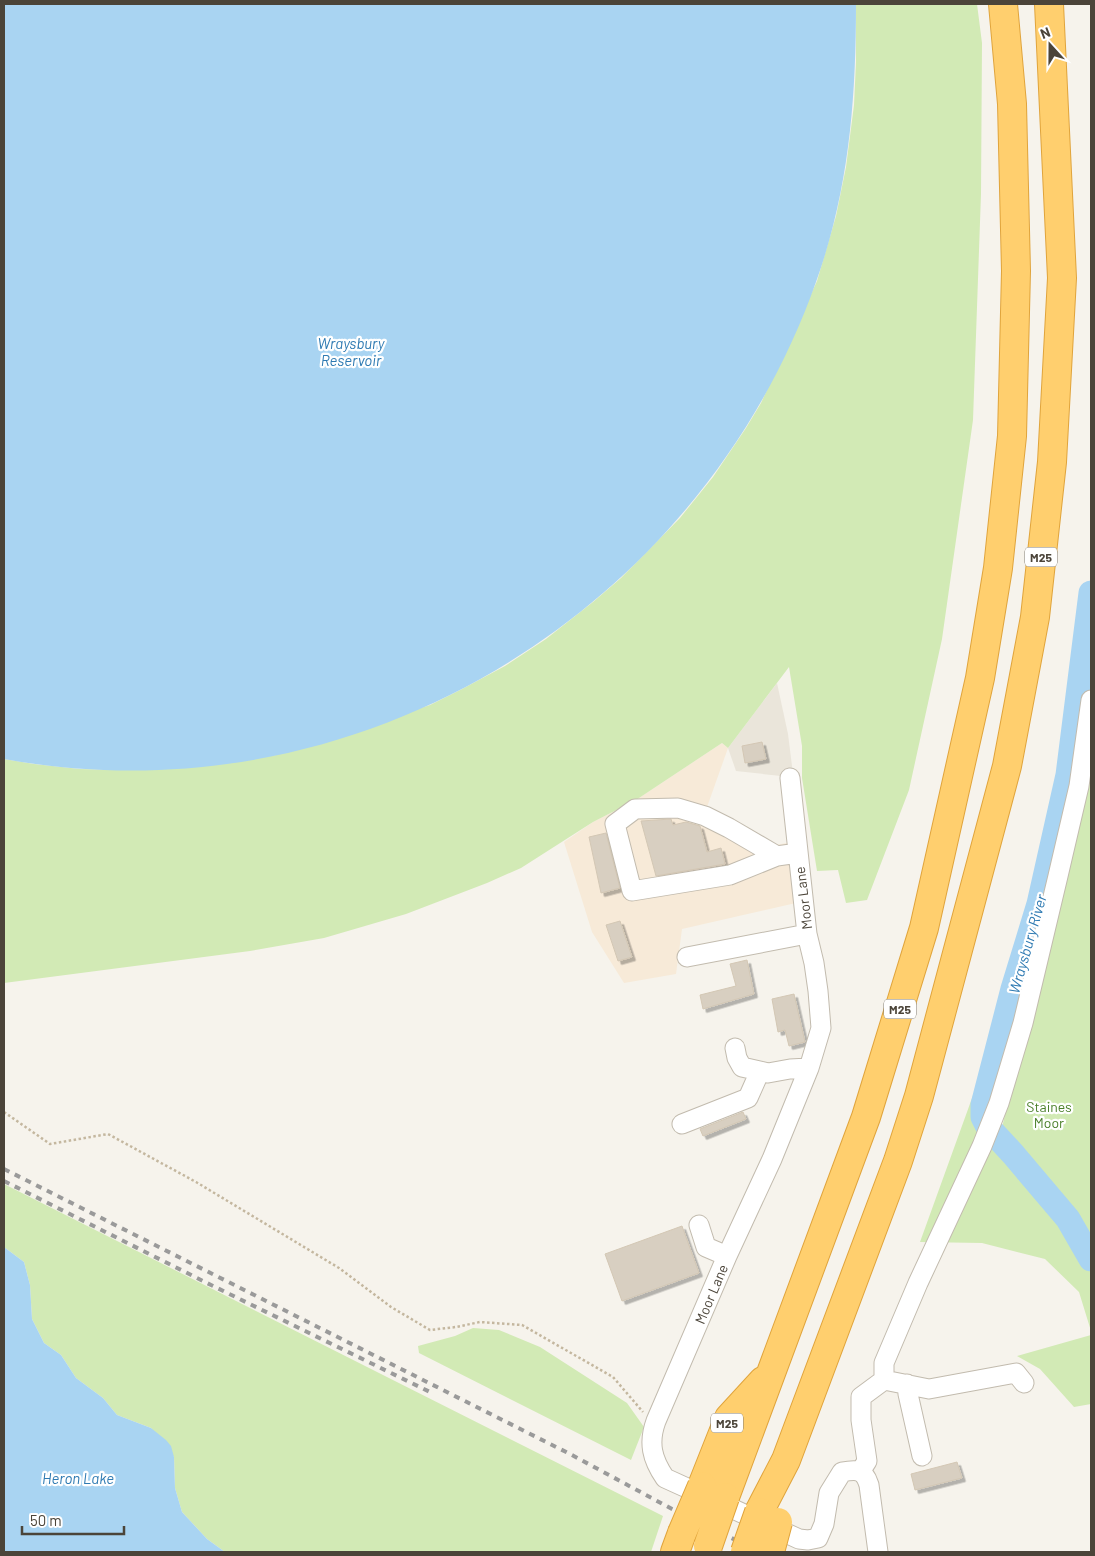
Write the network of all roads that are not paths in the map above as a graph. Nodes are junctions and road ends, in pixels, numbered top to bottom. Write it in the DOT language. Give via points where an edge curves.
graph roads {
  1 [pos="1003,4"];
  2 [pos="1050,4"];
  3 [pos="1091,700"];
  4 [pos="790,778"];
  5 [pos="798,853"];
  6 [pos="777,856"];
  7 [pos="807,934"];
  8 [pos="687,957"];
  9 [pos="736,1048"];
  10 [pos="809,1068"];
  11 [pos="760,1071"];
  12 [pos="682,1124"];
  13 [pos="699,1225"];
  14 [pos="727,1256"];
  15 [pos="884,1380"];
  16 [pos="1024,1383"];
  17 [pos="907,1384"];
  18 [pos="922,1456"];
  19 [pos="860,1472"];
  20 [pos="714,1492"];
  21 [pos="769,1517"];
  22 [pos="679,1543"];
  23 [pos="707,1549"];
  24 [pos="745,1552"];
  25 [pos="770,1552"];
  26 [pos="878,1552"];
  1 -- 20 [label="highway, M25" via="1012,104 1016,271 1012,436 998,568 980,678 924,928 866,1117 771,1373 729,1418"];
  2 -- 21 [label="highway, M25" via="1062,278 1052,462 1035,617 1007,766 919,1096 898,1161 786,1460"];
  3 -- 15 [label="street" via="1079,786 1023,1023 999,1103 884,1363"];
  4 -- 5 [label="street, Moor Lane"];
  5 -- 6 [label="street"];
  5 -- 7 [label="street, Moor Lane"];
  6 -- 6 [label="street" via="730,875 632,891 615,824 635,809 678,808 705,816"];
  7 -- 8 [label="street"];
  7 -- 10 [label="street, Moor Lane" via="814,963 821,1028"];
  9 -- 11 [label="street" via="742,1067"];
  10 -- 11 [label="street"];
  10 -- 14 [label="street, Moor Lane"];
  11 -- 12 [label="street" via="748,1098"];
  13 -- 14 [label="street" via="706,1247"];
  14 -- 19 [label="street, Moor Lane" via="656,1421 652,1434 654,1463 665,1478 799,1539 808,1540 818,1538 824,1524 829,1493 842,1472 856,1469"];
  15 -- 17 [label="street"];
  15 -- 19 [label="street" via="862,1397 861,1420 867,1461"];
  16 -- 17 [label="street" via="1016,1373 929,1389"];
  17 -- 18 [label="street"];
  19 -- 26 [label="street" via="869,1485"];
  20 -- 22 [label="highway, M25, bridge"];
  20 -- 23 [label="highway, M25, bridge"];
  21 -- 24 [label="highway, M25, bridge"];
  21 -- 25 [label="highway, M25, bridge"];
}
